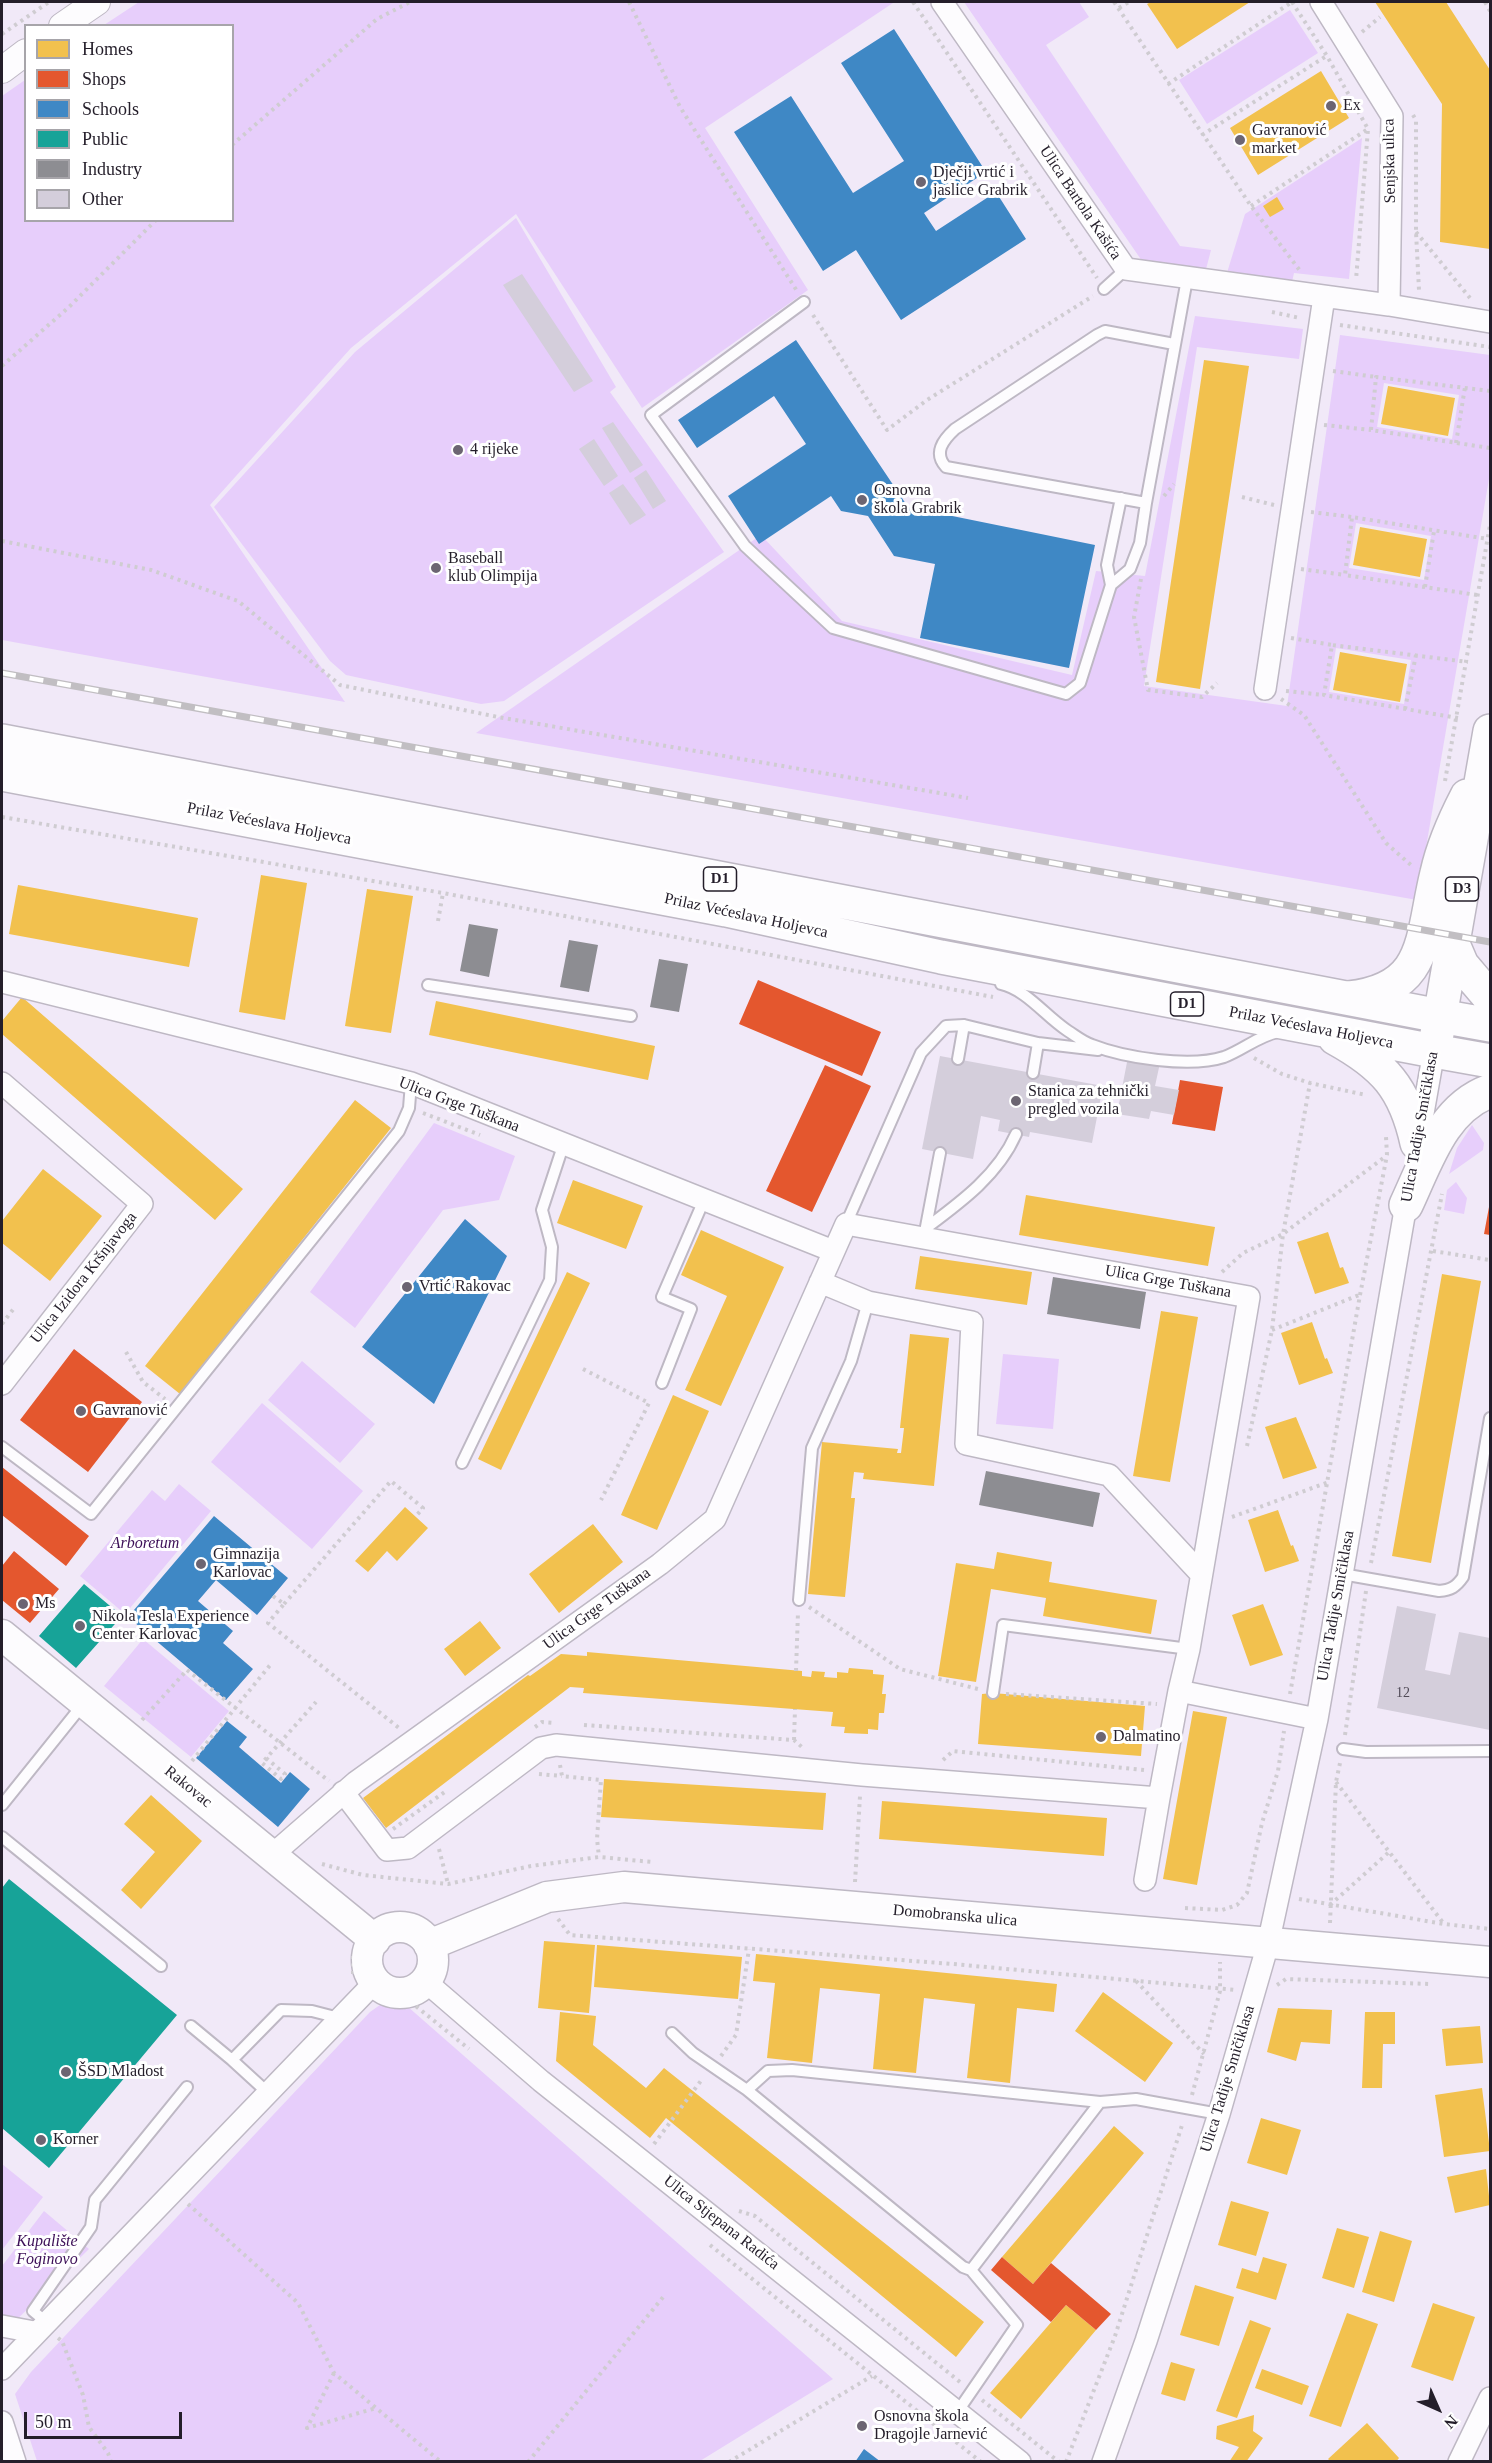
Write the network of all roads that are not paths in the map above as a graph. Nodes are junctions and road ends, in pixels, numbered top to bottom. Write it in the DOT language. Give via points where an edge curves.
graph roads {
  1 [pos="97,2"];
  2 [pos="942,2"];
  3 [pos="1321,2"];
  4 [pos="65,24"];
  5 [pos="24,54"];
  6 [pos="2,70"];
  7 [pos="1126,269"];
  8 [pos="1188,279"];
  9 [pos="1104,289"];
  10 [pos="1324,297"];
  11 [pos="804,302"];
  12 [pos="1389,305"];
  13 [pos="1491,322"];
  14 [pos="1174,344"];
  15 [pos="1120,498"];
  16 [pos="1146,503"];
  17 [pos="1111,585"];
  18 [pos="1265,689"];
  19 [pos="2,741"];
  20 [pos="1488,747"];
  21 [pos="2,774"];
  22 [pos="1453,944"];
  23 [pos="2,982"];
  24 [pos="994,983"];
  25 [pos="428,985"];
  26 [pos="1348,998"];
  27 [pos="1491,998"];
  28 [pos="631,1016"];
  29 [pos="1440,1016"];
  30 [pos="964,1025"];
  31 [pos="1491,1026"];
  32 [pos="1312,1028"];
  33 [pos="1038,1043"];
  34 [pos="1109,1051"];
  35 [pos="1434,1051"];
  36 [pos="958,1059"];
  37 [pos="1491,1061"];
  38 [pos="1033,1073"];
  39 [pos="2,1083"];
  40 [pos="411,1083"];
  41 [pos="1491,1091"];
  42 [pos="1016,1134"];
  43 [pos="1417,1143"];
  44 [pos="563,1146"];
  45 [pos="940,1153"];
  46 [pos="704,1200"];
  47 [pos="1406,1205"];
  48 [pos="846,1224"];
  49 [pos="925,1233"];
  50 [pos="833,1251"];
  51 [pos="819,1282"];
  52 [pos="868,1302"];
  53 [pos="662,1383"];
  54 [pos="2,1384"];
  55 [pos="1491,1418"];
  56 [pos="2,1447"];
  57 [pos="462,1463"];
  58 [pos="1201,1574"];
  59 [pos="1342,1574"];
  60 [pos="799,1600"];
  61 [pos="2,1635"];
  62 [pos="1189,1649"];
  63 [pos="993,1693"];
  64 [pos="1177,1698"];
  65 [pos="85,1703"];
  66 [pos="1317,1719"];
  67 [pos="1343,1749"];
  68 [pos="1491,1751"];
  69 [pos="338,1788"];
  70 [pos="1159,1798"];
  71 [pos="2,1805"];
  72 [pos="2,1837"];
  73 [pos="272,1855"];
  74 [pos="1145,1880"];
  75 [pos="375,1940"];
  76 [pos="1268,1944"];
  77 [pos="429,1945"];
  78 [pos="1491,1962"];
  79 [pos="161,1966"];
  80 [pos="425,1981"];
  81 [pos="375,1982"];
  82 [pos="339,2018"];
  83 [pos="191,2026"];
  84 [pos="672,2033"];
  85 [pos="232,2060"];
  86 [pos="187,2087"];
  87 [pos="747,2090"];
  88 [pos="267,2092"];
  89 [pos="1100,2102"];
  90 [pos="1219,2114"];
  91 [pos="971,2270"];
  92 [pos="2,2326"];
  93 [pos="39,2327"];
  94 [pos="2,2369"];
  95 [pos="1491,2398"];
  96 [pos="958,2411"];
  97 [pos="2,2422"];
  98 [pos="15,2462"];
  99 [pos="1020,2462"];
  100 [pos="1102,2462"];
  101 [pos="1459,2462"];
  1 -- 4 [label="street"];
  2 -- 7 [label="street, Ulica Bartola Kašića"];
  3 -- 12 [label="street, Senjska ulica" via="1392,116"];
  5 -- 6 [label="street"];
  7 -- 8 [label="street, Ulica Bartola Kašića"];
  7 -- 9 [label="lane"];
  8 -- 10 [label="street, Ulica Bartola Kašića"];
  8 -- 14 [label="lane"];
  10 -- 12 [label="street, Ulica Bartola Kašića"];
  10 -- 18 [label="street"];
  11 -- 17 [label="lane" via="651,415 745,546 833,628 1066,694 1080,683"];
  12 -- 13 [label="street, Ulica Bartola Kašića"];
  14 -- 15 [label="lane" via="1105,331 955,429 943,440 939,452 946,467"];
  14 -- 16 [label="lane"];
  15 -- 16 [label="lane"];
  15 -- 17 [label="lane" via="1107,565"];
  16 -- 17 [label="lane" via="1140,543 1130,569"];
  19 -- 26 [label="main road, Prilaz Većeslava Holjevca / D1"];
  20 -- 22 [label="main road, Ulica Tadije Smičiklasa / D3"];
  20 -- 26 [label="main road" via="1444,848 1414,964 1386,990"];
  21 -- 32 [label="main road, Prilaz Većeslava Holjevca / D1" via="726,910 954,966"];
  22 -- 27 [label="main road" via="1462,965"];
  22 -- 29 [label="main road, Ulica Tadije Smičiklasa / D3"];
  23 -- 40 [label="street, Ulica Grge Tuškana"];
  24 -- 34 [label="lane" via="1013,987 1050,1019 1089,1044"];
  25 -- 28 [label="lane"];
  26 -- 29 [label="main road, Prilaz Većeslava Holjevca / D1"];
  29 -- 31 [label="main road, Prilaz Većeslava Holjevca / D1"];
  29 -- 35 [label="main road, Ulica Tadije Smičiklasa / D3"];
  30 -- 33 [label="lane"];
  30 -- 36 [label="lane"];
  30 -- 48 [label="lane, Ulica Grge Tuškana" via="946,1026 921,1053"];
  32 -- 34 [label="lane" via="1270,1034 1224,1056 1194,1062"];
  32 -- 35 [label="main road, Prilaz Većeslava Holjevca / D1"];
  32 -- 43 [label="main road" via="1369,1059 1393,1081 1407,1106"];
  33 -- 34 [label="lane"];
  33 -- 38 [label="lane"];
  35 -- 37 [label="main road, Prilaz Većeslava Holjevca / D1"];
  35 -- 43 [label="street, Ulica Tadije Smičiklasa"];
  39 -- 54 [label="street, Ulica Izidora Kršnjavoga" via="142,1204"];
  40 -- 44 [label="street, Ulica Grge Tuškana"];
  40 -- 56 [label="lane" via="409,1108 399,1131 91,1514"];
  41 -- 47 [label="main road" via="1460,1110 1447,1124"];
  42 -- 49 [label="lane" via="1006,1156 986,1179"];
  43 -- 47 [label="street, Ulica Tadije Smičiklasa"];
  44 -- 46 [label="street, Ulica Grge Tuškana"];
  44 -- 57 [label="lane" via="542,1210 552,1247 550,1280"];
  45 -- 49 [label="lane"];
  46 -- 50 [label="street, Ulica Grge Tuškana"];
  46 -- 53 [label="lane" via="662,1297 691,1309"];
  47 -- 59 [label="street, Ulica Tadije Smičiklasa"];
  48 -- 49 [label="street, Ulica Grge Tuškana"];
  48 -- 50 [label="street, Ulica Grge Tuškana"];
  49 -- 58 [label="street, Ulica Grge Tuškana" via="1248,1296"];
  50 -- 51 [label="street, Ulica Grge Tuškana"];
  51 -- 52 [label="street"];
  51 -- 69 [label="street, Ulica Grge Tuškana" via="715,1519 660,1564"];
  52 -- 58 [label="street" via="972,1322 966,1444 1109,1475"];
  52 -- 60 [label="lane" via="851,1361 812,1448"];
  55 -- 59 [label="lane" via="1463,1577 1457,1585 1440,1592"];
  58 -- 62 [label="street, Ulica Grge Tuškana"];
  59 -- 66 [label="street, Ulica Tadije Smičiklasa"];
  61 -- 65 [label="main road, Rakovac"];
  62 -- 63 [label="lane" via="1004,1625"];
  62 -- 64 [label="street, Ulica Grge Tuškana"];
  64 -- 66 [label="street"];
  64 -- 70 [label="street, Ulica Grge Tuškana"];
  65 -- 71 [label="lane"];
  65 -- 73 [label="main road, Rakovac"];
  66 -- 76 [label="street, Ulica Tadije Smičiklasa"];
  67 -- 68 [label="lane"];
  69 -- 70 [label="street" via="387,1850 408,1848 541,1748 556,1745 862,1775"];
  69 -- 73 [label="street, Ulica Grge Tuškana"];
  70 -- 74 [label="street, Ulica Grge Tuškana"];
  72 -- 79 [label="lane"];
  73 -- 75 [label="main road, Rakovac"];
  75 -- 77 [label="main road" via="382,1933 403,1927 423,1936"];
  75 -- 81 [label="main road" via="367,1961"];
  76 -- 77 [label="main road, Domobranska ulica" via="624,1887 547,1897"];
  76 -- 78 [label="main road, Domobranska ulica"];
  76 -- 90 [label="street, Ulica Tadije Smičiklasa"];
  77 -- 80 [label="main road" via="433,1966"];
  80 -- 81 [label="main road" via="403,1993 392,1992"];
  80 -- 96 [label="street, Ulica Stjepana Radića" via="542,2081"];
  81 -- 82 [label="street"];
  82 -- 85 [label="lane" via="312,2011 281,2010"];
  82 -- 88 [label="street"];
  83 -- 85 [label="lane"];
  84 -- 87 [label="lane"];
  85 -- 88 [label="lane"];
  86 -- 93 [label="lane" via="95,2200 92,2227 33,2311"];
  87 -- 89 [label="lane" via="768,2071 792,2070"];
  87 -- 91 [label="lane"];
  88 -- 93 [label="street"];
  89 -- 90 [label="lane" via="1136,2099"];
  89 -- 91 [label="lane"];
  90 -- 100 [label="street, Ulica Tadije Smičiklasa" via="1146,2342"];
  91 -- 96 [label="lane" via="1017,2325"];
  92 -- 93 [label="street"];
  93 -- 94 [label="street"];
  95 -- 101 [label="street"];
  96 -- 99 [label="street, Ulica Stjepana Radića"];
  97 -- 98 [label="street"];
}
